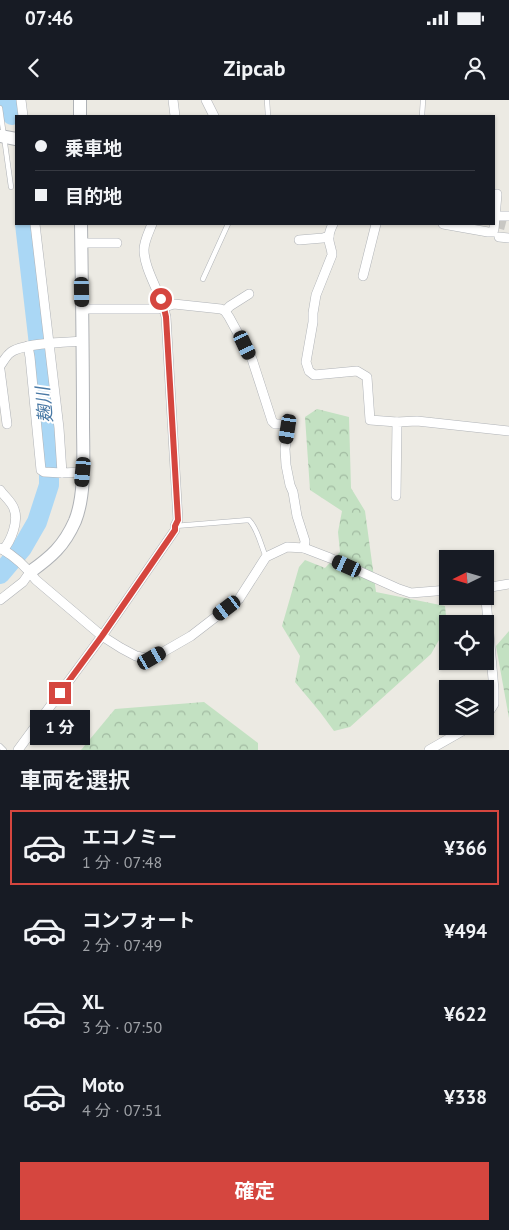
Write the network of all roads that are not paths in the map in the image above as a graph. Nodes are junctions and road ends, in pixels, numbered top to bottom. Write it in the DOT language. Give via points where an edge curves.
graph roads {
  1 [pos="21,100"];
  2 [pos="80,100"];
  3 [pos="173,100"];
  4 [pos="206,100"];
  5 [pos="267,100"];
  6 [pos="423,100"];
  7 [pos="0,108"];
  8 [pos="23,115"];
  9 [pos="80,115"];
  10 [pos="175,115"];
  11 [pos="214,115"];
  12 [pos="268,115"];
  13 [pos="422,115"];
  14 [pos="7,137"];
  15 [pos="11,187"];
  16 [pos="497,194"];
  17 [pos="495,216"];
  18 [pos="509,216"];
  19 [pos="35,225"];
  20 [pos="81,225"];
  21 [pos="152,225"];
  22 [pos="228,225"];
  23 [pos="333,225"];
  24 [pos="376,225"];
  25 [pos="449,225"];
  26 [pos="494,225"];
  27 [pos="329,236"];
  28 [pos="499,237"];
  29 [pos="509,238"];
  30 [pos="300,240"];
  31 [pos="81,243"];
  32 [pos="117,243"];
  33 [pos="364,276"];
  34 [pos="203,279"];
  35 [pos="249,294"];
  36 [pos="164,308"];
  37 [pos="83,309"];
  38 [pos="225,311"];
  39 [pos="83,341"];
  40 [pos="48,344"];
  41 [pos="30,346"];
  42 [pos="0,366"];
  43 [pos="0,370"];
  44 [pos="397,422"];
  45 [pos="7,424"];
  46 [pos="509,431"];
  47 [pos="83,472"];
  48 [pos="59,473"];
  49 [pos="0,490"];
  50 [pos="396,496"];
  51 [pos="175,526"];
  52 [pos="304,548"];
  53 [pos="2,551"];
  54 [pos="266,558"];
  55 [pos="30,572"];
  56 [pos="509,584"];
  57 [pos="494,586"];
  58 [pos="439,591"];
  59 [pos="0,600"];
  60 [pos="486,605"];
  61 [pos="102,636"];
  62 [pos="493,680"];
  63 [pos="455,735"];
  64 [pos="0,746"];
  65 [pos="4,750"];
  66 [pos="18,750"];
  67 [pos="429,750"];
  1 -- 8 [label="street"];
  2 -- 9 [label="street"];
  3 -- 10 [label="street"];
  4 -- 11 [label="street"];
  5 -- 12 [label="lane"];
  6 -- 13 [label="lane"];
  7 -- 14 [label="lane"];
  14 -- 15 [label="lane"];
  16 -- 17 [label="street"];
  17 -- 18 [label="street"];
  19 -- 40 [label="street"];
  20 -- 31 [label="street"];
  21 -- 36 [label="street" via="144,250"];
  22 -- 34 [label="lane"];
  23 -- 27 [label="street"];
  24 -- 33 [label="street"];
  25 -- 26 [label="street" via="493,232"];
  27 -- 30 [label="street"];
  27 -- 44 [label="street" via="332,255 316,295 306,362 309,371 314,375 357,371 367,377 370,420"];
  28 -- 29 [label="street"];
  31 -- 32 [label="street"];
  31 -- 37 [label="street"];
  35 -- 38 [label="street"];
  36 -- 37 [label="street"];
  36 -- 38 [label="street" via="174,304 216,307"];
  36 -- 51 [label="street" via="178,520"];
  37 -- 39 [label="street"];
  38 -- 52 [label="street" via="252,359 272,421 287,424 286,465"];
  39 -- 40 [label="street"];
  39 -- 47 [label="street"];
  40 -- 41 [label="street"];
  40 -- 48 [label="street" via="59,428"];
  41 -- 42 [label="street" via="10,353"];
  41 -- 48 [label="street" via="42,470"];
  43 -- 45 [label="street"];
  44 -- 46 [label="street" via="416,421"];
  44 -- 50 [label="street"];
  47 -- 48 [label="street"];
  47 -- 55 [label="street" via="75,520 63,543"];
  49 -- 53 [label="street" via="14,508 16,517 9,544"];
  51 -- 54 [label="lane" via="249,520"];
  51 -- 61 [label="street"];
  52 -- 54 [label="street" via="287,547"];
  52 -- 58 [label="street" via="399,590 411,593"];
  53 -- 55 [label="street"];
  54 -- 61 [label="street" via="239,599 191,636 152,658 136,656"];
  55 -- 59 [label="street"];
  55 -- 61 [label="street"];
  56 -- 57 [label="street"];
  60 -- 62 [label="street"];
  61 -- 66 [label="street"];
  63 -- 67 [label="street"];
  64 -- 65 [label="lane"];
}
